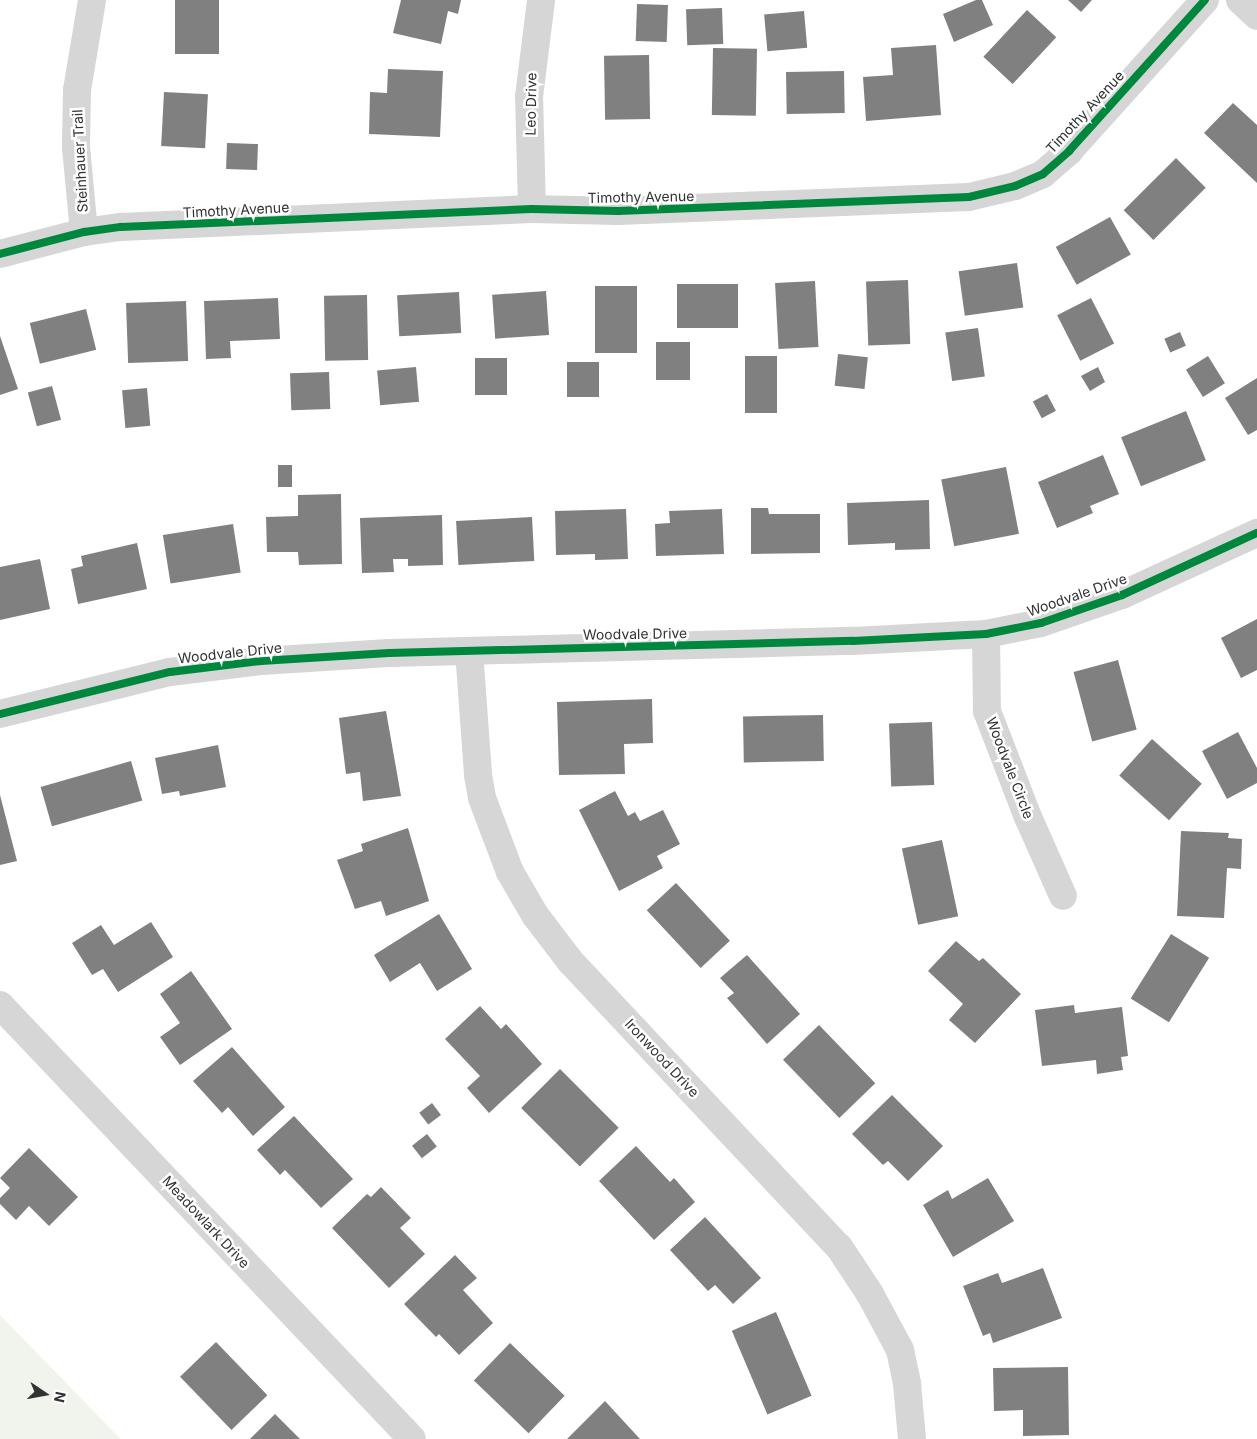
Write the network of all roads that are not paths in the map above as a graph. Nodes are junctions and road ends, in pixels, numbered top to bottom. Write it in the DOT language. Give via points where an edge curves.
graph roads {
  1 [pos="92,0"];
  2 [pos="541,0"];
  3 [pos="1205,0"];
  4 [pos="1240,0"];
  5 [pos="1257,16"];
  6 [pos="532,209"];
  7 [pos="84,232"];
  8 [pos="0,254"];
  9 [pos="1257,533"];
  10 [pos="986,634"];
  11 [pos="470,650"];
  12 [pos="0,714"];
  13 [pos="1063,896"];
  14 [pos="0,1005"];
  15 [pos="412,1439"];
  16 [pos="912,1439"];
  1 -- 7 [label="street, Steinhauer Trail" via="77,90 76,148"];
  2 -- 6 [label="street, Leo Drive" via="529,97"];
  3 -- 6 [label="street, Timothy Avenue" via="1070,151 1043,174 1016,186 944,200 618,211"];
  4 -- 5 [label="street"];
  6 -- 7 [label="street, Timothy Avenue"];
  7 -- 8 [label="street, Timothy Avenue"];
  9 -- 10 [label="street, Woodvale Drive" via="1122,595 1041,623"];
  10 -- 11 [label="street, Woodvale Drive" via="853,641"];
  10 -- 13 [label="street, Woodvale Circle" via="987,711"];
  11 -- 12 [label="street, Woodvale Drive" via="261,662 170,672"];
  11 -- 16 [label="street, Ironwood Drive" via="482,798 510,872 570,961 839,1247 870,1294 900,1350"];
  14 -- 15 [label="street, Meadowlark Drive"];
}
